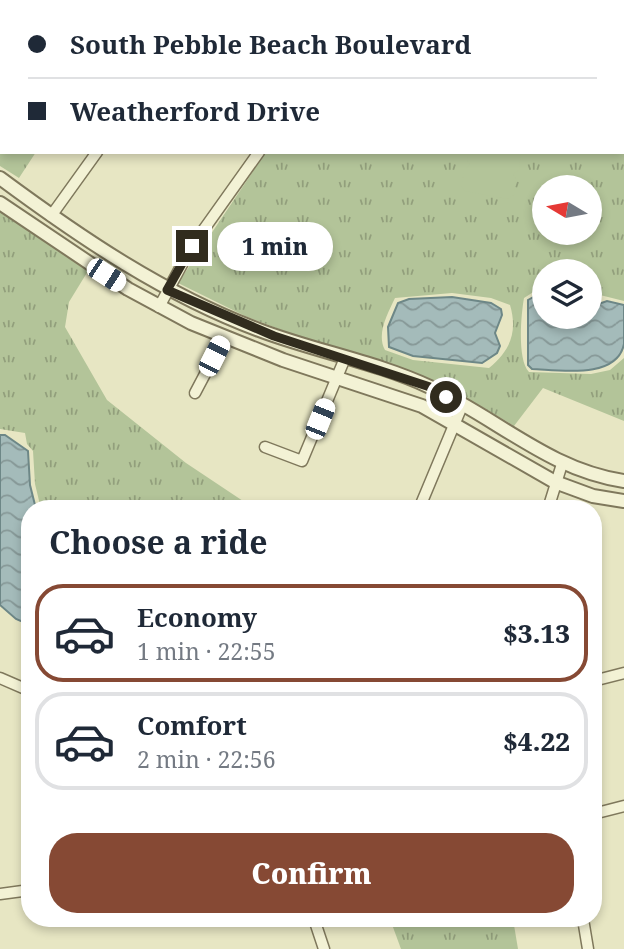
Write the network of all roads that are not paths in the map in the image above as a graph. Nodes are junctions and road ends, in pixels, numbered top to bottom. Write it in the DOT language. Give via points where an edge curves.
graph roads {
  1 [pos="96,154"];
  2 [pos="258,154"];
  3 [pos="0,178"];
  4 [pos="0,203"];
  5 [pos="51,216"];
  6 [pos="167,290"];
  7 [pos="159,307"];
  8 [pos="224,338"];
  9 [pos="345,358"];
  10 [pos="337,377"];
  11 [pos="195,393"];
  12 [pos="462,406"];
  13 [pos="454,425"];
  14 [pos="265,447"];
  15 [pos="562,464"];
  16 [pos="624,481"];
  17 [pos="555,482"];
  18 [pos="423,500"];
  19 [pos="550,500"];
  20 [pos="624,501"];
  21 [pos="624,673"];
  22 [pos="0,678"];
  23 [pos="602,679"];
  24 [pos="21,687"];
  25 [pos="624,806"];
  26 [pos="602,812"];
  27 [pos="21,891"];
  28 [pos="0,894"];
  29 [pos="317,927"];
  30 [pos="584,927"];
  31 [pos="324,949"];
  32 [pos="588,949"];
  1 -- 5 [label="street"];
  2 -- 6 [label="street" via="192,246"];
  3 -- 5 [label="street"];
  4 -- 7 [label="street"];
  5 -- 6 [label="street"];
  6 -- 7 [label="street"];
  6 -- 9 [label="street" via="258,330"];
  7 -- 8 [label="street"];
  8 -- 10 [label="street"];
  8 -- 11 [label="street"];
  9 -- 10 [label="street"];
  9 -- 12 [label="street" via="430,387"];
  10 -- 13 [label="street" via="422,406"];
  10 -- 14 [label="street" via="302,461"];
  12 -- 13 [label="street"];
  12 -- 15 [label="street"];
  13 -- 17 [label="street"];
  13 -- 18 [label="street"];
  15 -- 16 [label="street"];
  15 -- 17 [label="street"];
  17 -- 19 [label="street"];
  17 -- 20 [label="street"];
  21 -- 23 [label="street"];
  22 -- 24 [label="street"];
  25 -- 26 [label="street"];
  27 -- 28 [label="street"];
  29 -- 31 [label="street"];
  30 -- 32 [label="street"];
}
